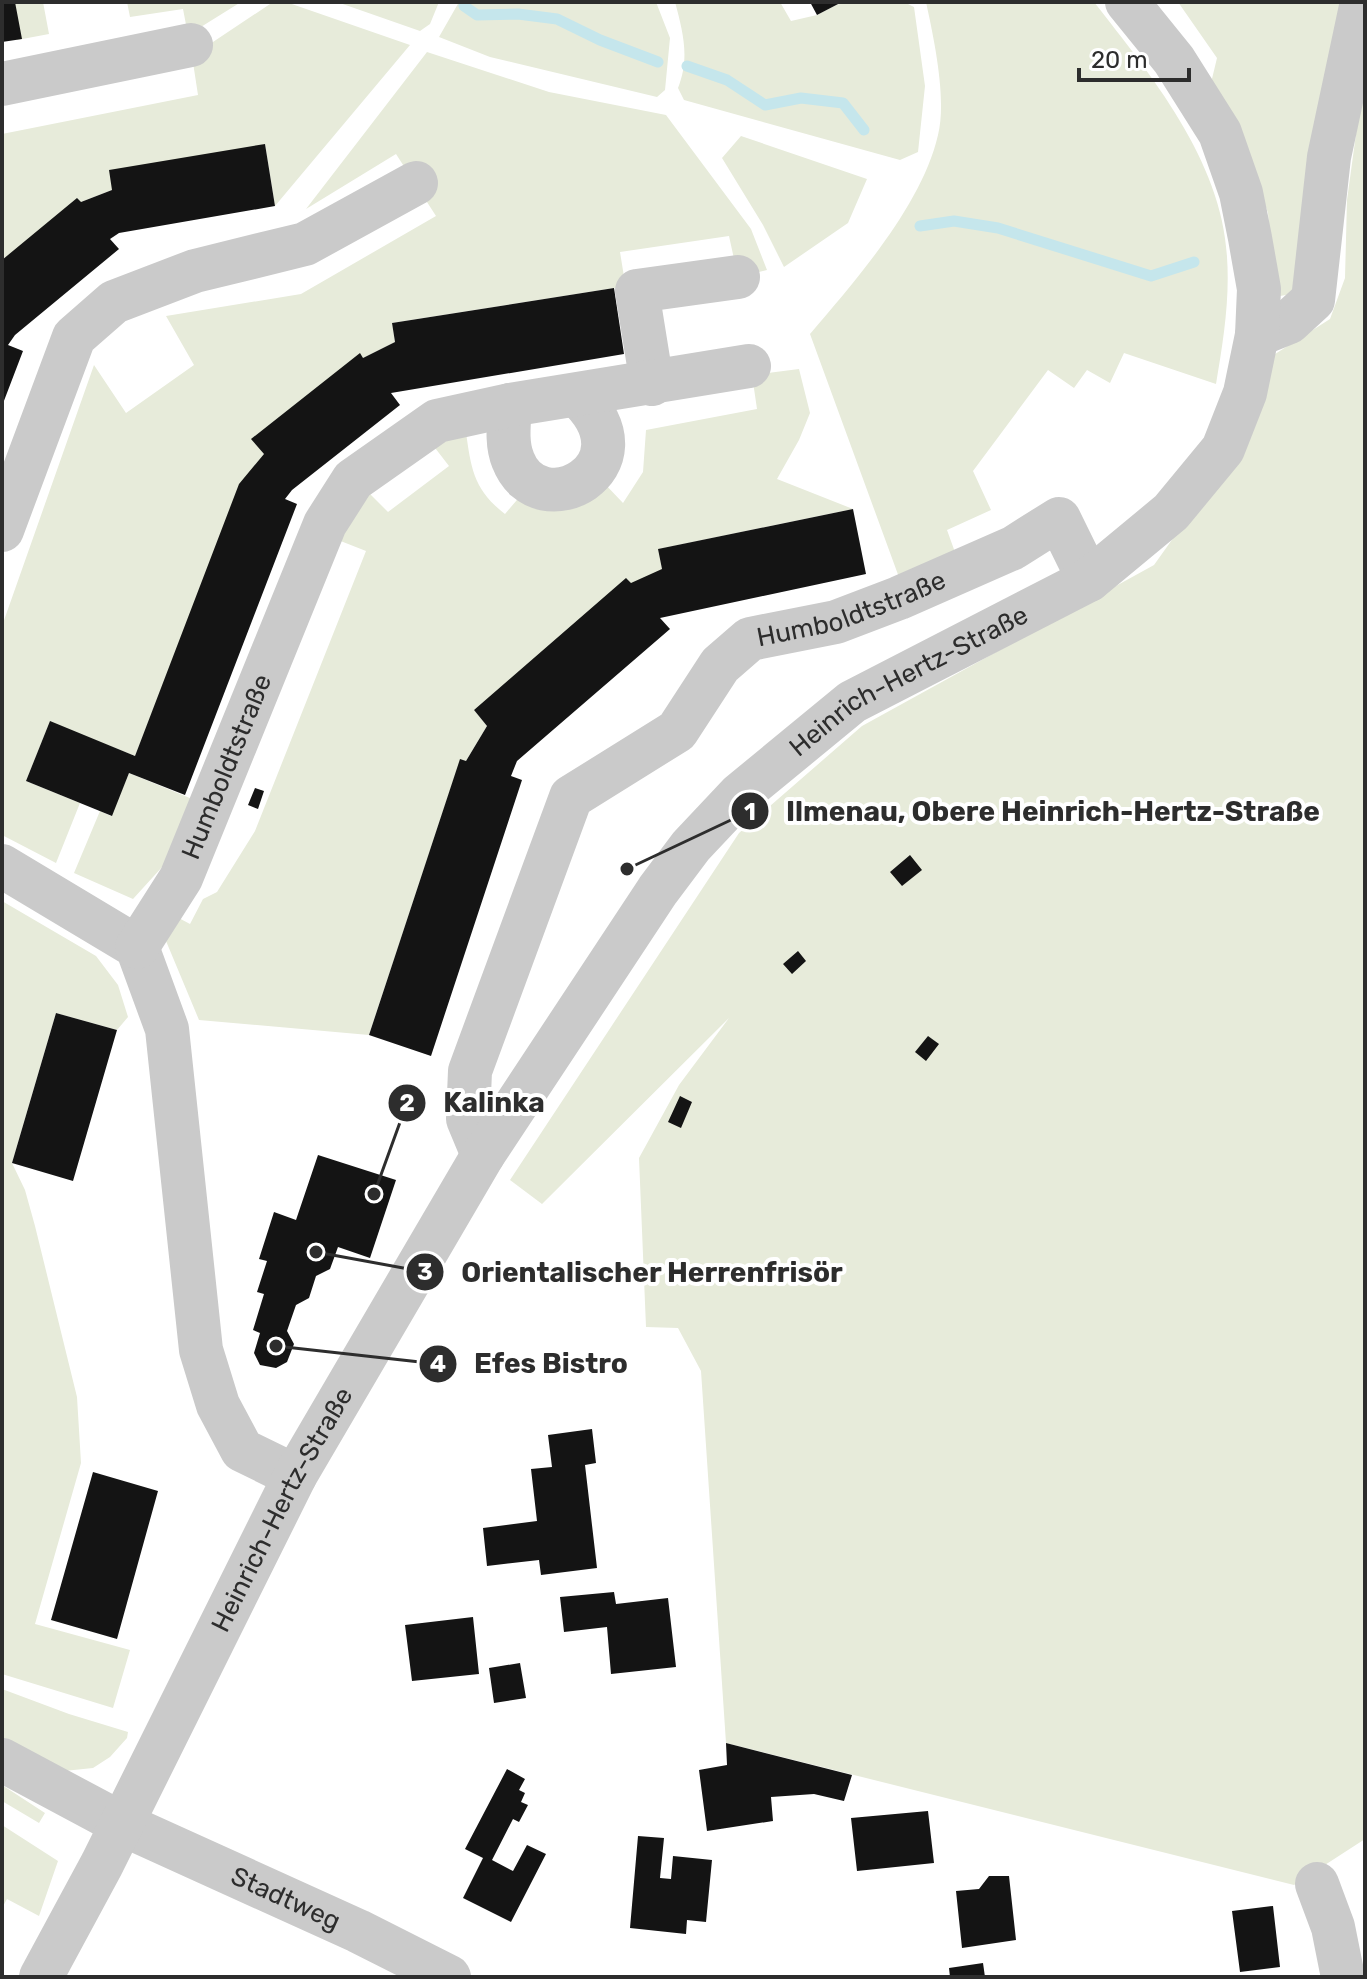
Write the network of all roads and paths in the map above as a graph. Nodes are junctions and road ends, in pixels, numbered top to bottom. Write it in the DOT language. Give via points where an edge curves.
graph roads {
  1 [pos="1127,2"];
  2 [pos="1362,2"];
  3 [pos="191,45"];
  4 [pos="2,84"];
  5 [pos="416,183"];
  6 [pos="738,277"];
  7 [pos="1257,335"];
  8 [pos="749,366"];
  9 [pos="652,384"];
  10 [pos="578,396"];
  11 [pos="510,405"];
  12 [pos="2,530"];
  13 [pos="1089,580"];
  14 [pos="2,866"];
  15 [pos="137,947"];
  16 [pos="483,1155"];
  17 [pos="295,1476"];
  18 [pos="2,1760"];
  19 [pos="122,1824"];
  20 [pos="1317,1884"];
  21 [pos="41,1977"];
  22 [pos="449,1977"];
  23 [pos="1343,1977"];
  1 -- 7 [label="street, Heinrich-Hertz-Straße" via="1174,60 1220,133 1250,238 1259,289"];
  2 -- 7 [label="street" via="1329,157 1313,300 1289,322"];
  3 -- 4 [label="street"];
  5 -- 12 [label="street" via="305,244 195,271 114,302 74,337"];
  6 -- 9 [label="street" via="637,291"];
  7 -- 13 [label="street, Heinrich-Hertz-Straße" via="1245,393 1223,449 1171,512"];
  8 -- 9 [label="street, Humboldtstraße"];
  9 -- 10 [label="street, Humboldtstraße"];
  10 -- 11 [label="street, Humboldtstraße"];
  10 -- 11 [label="street" via="602,430 603,447 590,476 561,490 546,489 520,474 509,447"];
  11 -- 15 [label="street, Humboldtstraße" via="437,421 353,480 325,524 181,878"];
  13 -- 16 [label="street, Heinrich-Hertz-Straße" via="852,702 739,795 658,890"];
  13 -- 16 [label="street, Humboldtstraße" via="1059,519 1013,548 899,598 836,622 750,639 720,665 677,731 571,797 470,1071 468,1119"];
  14 -- 15 [label="street"];
  15 -- 17 [label="street" via="167,1029 201,1350 218,1405 242,1450"];
  16 -- 17 [label="street, Heinrich-Hertz-Straße"];
  17 -- 19 [label="street, Heinrich-Hertz-Straße"];
  18 -- 19 [label="street, Stadtweg"];
  19 -- 21 [label="street, Heinrich-Hertz-Straße"];
  19 -- 22 [label="street, Stadtweg"];
  20 -- 23 [label="street"];
}
